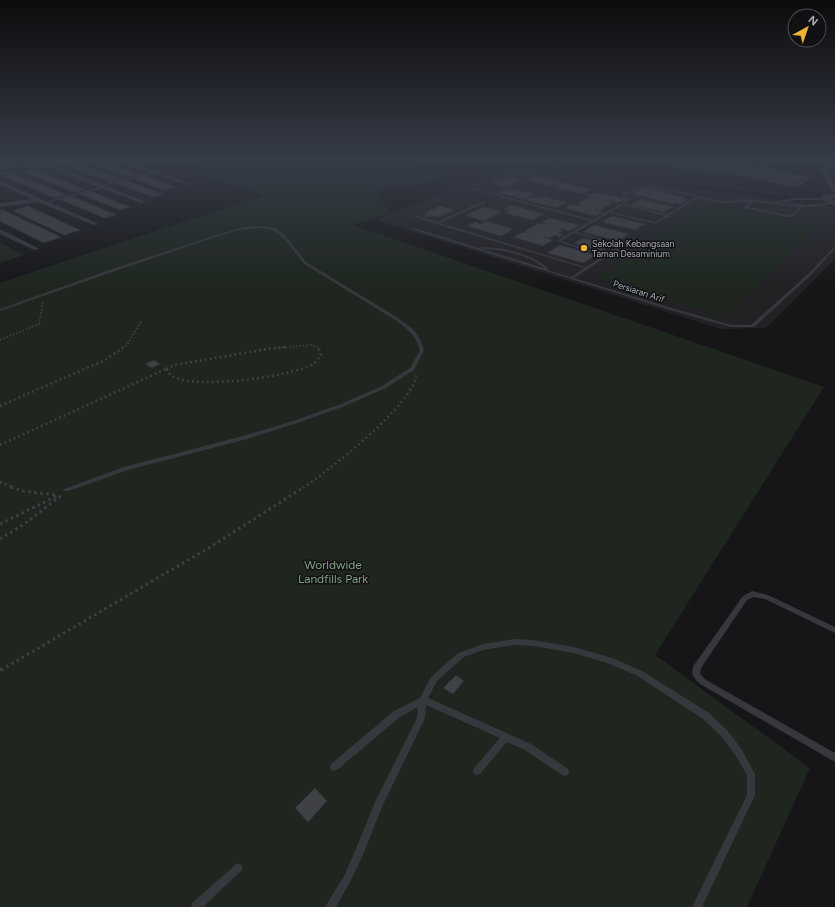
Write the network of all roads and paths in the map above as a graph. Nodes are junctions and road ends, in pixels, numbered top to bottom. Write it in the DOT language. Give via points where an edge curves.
graph roads {
  1 [pos="29,202"];
  2 [pos="46,202"];
  3 [pos="484,202"];
  4 [pos="512,202"];
  5 [pos="520,202"];
  6 [pos="691,202"];
  7 [pos="751,202"];
  8 [pos="770,202"];
  9 [pos="829,202"];
  10 [pos="623,204"];
  11 [pos="0,205"];
  12 [pos="802,207"];
  13 [pos="608,212"];
  14 [pos="415,216"];
  15 [pos="670,216"];
  16 [pos="591,222"];
  17 [pos="437,223"];
  18 [pos="95,224"];
  19 [pos="413,229"];
  20 [pos="0,231"];
  21 [pos="574,232"];
  22 [pos="473,247"];
  23 [pos="835,247"];
  24 [pos="36,249"];
  25 [pos="606,256"];
  26 [pos="586,268"];
  27 [pos="548,271"];
  28 [pos="571,278"];
  29 [pos="43,295"];
  30 [pos="0,310"];
  31 [pos="142,320"];
  32 [pos="0,340"];
  33 [pos="166,369"];
  34 [pos="410,370"];
  35 [pos="0,406"];
  36 [pos="0,445"];
  37 [pos="0,482"];
  38 [pos="66,490"];
  39 [pos="58,495"];
  40 [pos="0,524"];
  41 [pos="0,539"];
  42 [pos="835,630"];
  43 [pos="0,670"];
  44 [pos="423,700"];
  45 [pos="506,737"];
  46 [pos="835,758"];
  47 [pos="334,767"];
  48 [pos="476,771"];
  49 [pos="565,772"];
  50 [pos="238,868"];
  51 [pos="196,907"];
  52 [pos="330,907"];
  53 [pos="697,907"];
  1 -- 11 [label="street"];
  2 -- 18 [label="street"];
  3 -- 17 [label="lane"];
  4 -- 16 [label="lane"];
  5 -- 16 [label="lane"];
  6 -- 15 [label="lane"];
  7 -- 12 [label="lane" via="746,207 789,216"];
  8 -- 12 [label="lane"];
  9 -- 12 [label="lane" via="815,207"];
  10 -- 13 [label="lane"];
  10 -- 15 [label="lane"];
  13 -- 15 [label="lane" via="655,223"];
  13 -- 16 [label="lane"];
  14 -- 17 [label="lane"];
  16 -- 21 [label="lane"];
  17 -- 26 [label="lane"];
  19 -- 22 [label="lane, Persiaran Arif"];
  20 -- 24 [label="street"];
  21 -- 25 [label="lane" via="558,241"];
  21 -- 25 [label="lane" via="622,246"];
  22 -- 27 [label="lane, Persiaran Arif"];
  22 -- 27 [label="lane" via="500,249 533,259"];
  23 -- 28 [label="lane, Persiaran Arif" via="809,275 752,326 731,326"];
  25 -- 26 [label="lane"];
  26 -- 28 [label="lane"];
  27 -- 28 [label="lane, Persiaran Arif"];
  29 -- 30 [label="lane"];
  29 -- 32 [label="path" via="39,324"];
  29 -- 34 [label="lane" via="239,230 269,228 279,232 305,263 415,334 422,351"];
  31 -- 35 [label="path" via="127,345 105,360"];
  33 -- 33 [label="path" via="200,359 311,345 318,346 321,355 314,364 263,378 205,383 172,376"];
  33 -- 36 [label="path"];
  34 -- 38 [label="lane" via="373,394 330,410 221,444 134,466"];
  34 -- 43 [label="path" via="416,374 416,382 398,407 316,479 212,546"];
  37 -- 39 [label="path" via="22,491"];
  38 -- 39 [label="path"];
  38 -- 41 [label="path" via="34,518"];
  39 -- 40 [label="path"];
  42 -- 46 [label="lane" via="766,597 752,594 745,598 697,667 696,675"];
  44 -- 45 [label="lane"];
  44 -- 47 [label="lane" via="397,714"];
  44 -- 52 [label="lane" via="421,718 378,805 347,879"];
  44 -- 53 [label="lane" via="434,679 461,656 483,647 514,642 574,650 609,660 639,673 706,716 725,734 751,774 751,795"];
  45 -- 48 [label="lane"];
  45 -- 49 [label="lane" via="528,747"];
  50 -- 51 [label="lane"];
}
